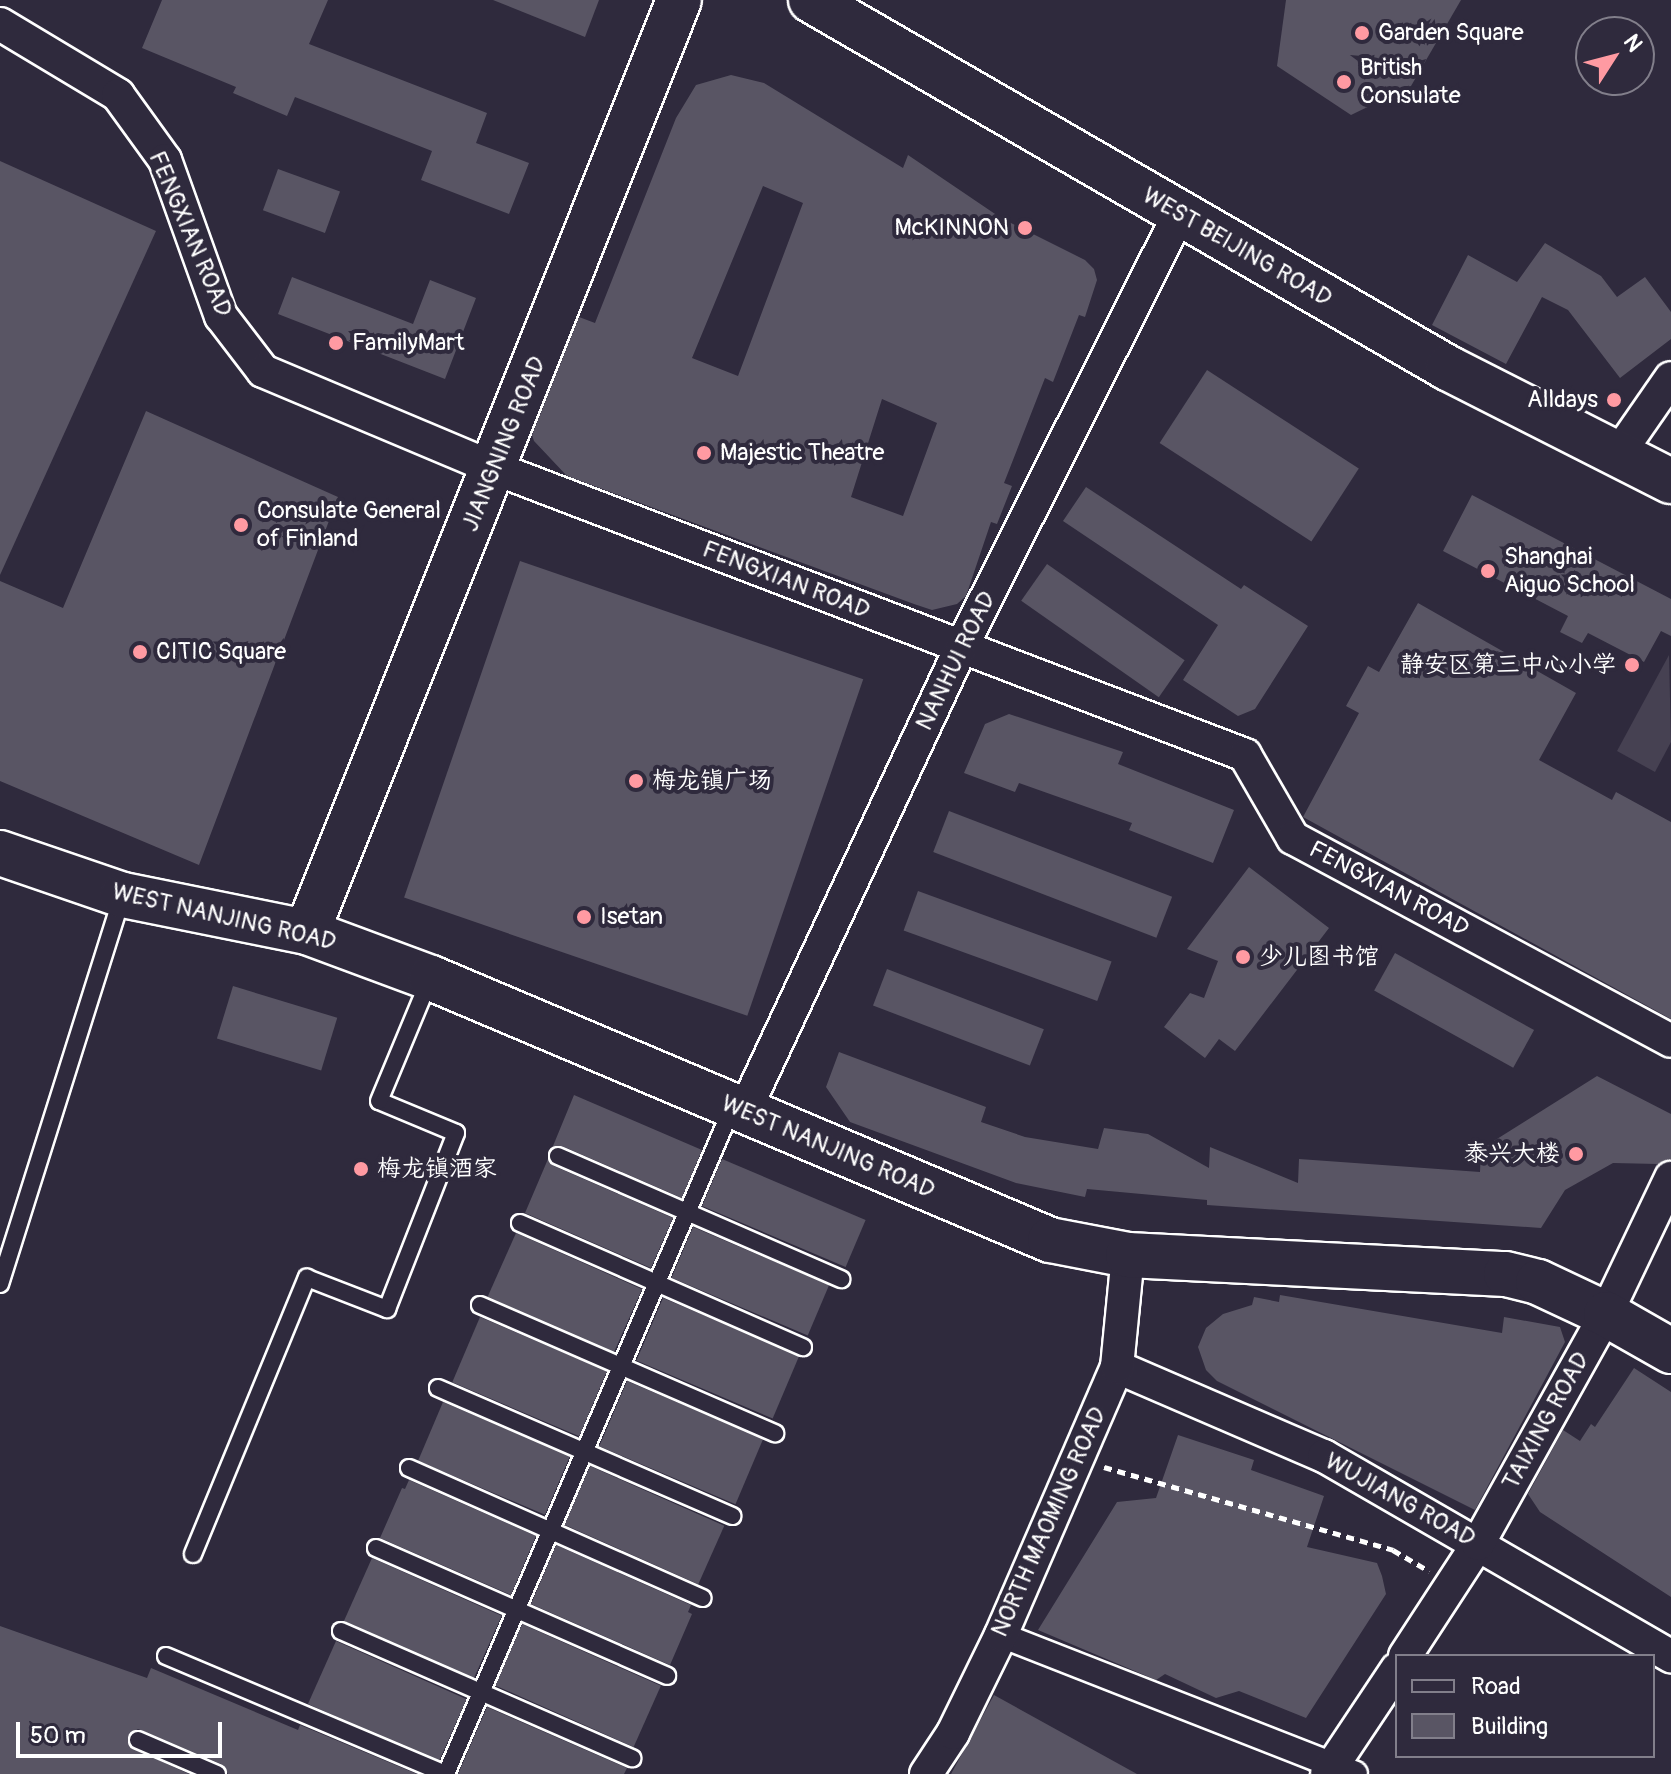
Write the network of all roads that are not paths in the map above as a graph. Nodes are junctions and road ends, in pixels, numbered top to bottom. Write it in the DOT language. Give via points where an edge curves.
graph roads {
  1 [pos="679,0"];
  2 [pos="811,0"];
  3 [pos="0,24"];
  4 [pos="1179,215"];
  5 [pos="1671,378"];
  6 [pos="1619,453"];
  7 [pos="494,468"];
  8 [pos="1671,481"];
  9 [pos="961,648"];
  10 [pos="0,853"];
  11 [pos="123,895"];
  12 [pos="307,932"];
  13 [pos="431,978"];
  14 [pos="1671,1041"];
  15 [pos="738,1110"];
  16 [pos="558,1156"];
  17 [pos="1671,1178"];
  18 [pos="687,1213"];
  19 [pos="520,1223"];
  20 [pos="1128,1255"];
  21 [pos="841,1279"];
  22 [pos="657,1283"];
  23 [pos="0,1284"];
  24 [pos="480,1305"];
  25 [pos="1606,1314"];
  26 [pos="803,1347"];
  27 [pos="1671,1351"];
  28 [pos="621,1367"];
  29 [pos="1117,1367"];
  30 [pos="438,1388"];
  31 [pos="775,1433"];
  32 [pos="584,1452"];
  33 [pos="409,1468"];
  34 [pos="732,1516"];
  35 [pos="551,1531"];
  36 [pos="1478,1544"];
  37 [pos="376,1548"];
  38 [pos="193,1554"];
  39 [pos="702,1598"];
  40 [pos="516,1610"];
  41 [pos="341,1631"];
  42 [pos="1001,1635"];
  43 [pos="1406,1654"];
  44 [pos="166,1656"];
  45 [pos="1671,1656"];
  46 [pos="1395,1672"];
  47 [pos="667,1676"];
  48 [pos="481,1692"];
  49 [pos="138,1740"];
  50 [pos="632,1758"];
  51 [pos="1338,1771"];
  52 [pos="217,1774"];
  53 [pos="445,1774"];
  54 [pos="926,1774"];
  1 -- 7 [label="main road, JIANGNING ROAD"];
  2 -- 4 [label="main road, WEST BEIJING ROAD"];
  3 -- 7 [label="street, FENGXIAN ROAD" via="118,95 165,160 221,316 263,371"];
  4 -- 6 [label="main road, WEST BEIJING ROAD" via="1448,368"];
  4 -- 9 [label="street, NANHUI ROAD"];
  5 -- 6 [label="street"];
  6 -- 8 [label="main road, WEST BEIJING ROAD"];
  7 -- 9 [label="street, FENGXIAN ROAD"];
  7 -- 12 [label="main road, JIANGNING ROAD"];
  9 -- 14 [label="street, FENGXIAN ROAD" via="1245,755 1293,838"];
  9 -- 15 [label="street, NANHUI ROAD"];
  10 -- 11 [label="main road, WEST NANJING ROAD"];
  11 -- 12 [label="main road, WEST NANJING ROAD"];
  11 -- 23 [label="lane"];
  12 -- 13 [label="main road, WEST NANJING ROAD"];
  13 -- 15 [label="main road, WEST NANJING ROAD"];
  13 -- 38 [label="lane" via="379,1101 456,1133 387,1309 307,1278"];
  15 -- 18 [label="lane"];
  15 -- 20 [label="main road, WEST NANJING ROAD" via="1050,1240"];
  16 -- 18 [label="lane"];
  17 -- 25 [label="street, TAIXING ROAD"];
  18 -- 21 [label="lane"];
  18 -- 22 [label="lane"];
  19 -- 22 [label="lane"];
  20 -- 25 [label="main road, WEST NANJING ROAD" via="1506,1274 1538,1282"];
  20 -- 29 [label="street, NORTH MAOMING ROAD"];
  22 -- 26 [label="lane"];
  22 -- 28 [label="lane"];
  24 -- 28 [label="lane"];
  25 -- 27 [label="main road, WEST NANJING ROAD"];
  25 -- 36 [label="street, TAIXING ROAD"];
  28 -- 31 [label="lane"];
  28 -- 32 [label="lane"];
  29 -- 36 [label="street, WUJIANG ROAD" via="1324,1456"];
  29 -- 42 [label="street, NORTH MAOMING ROAD"];
  30 -- 32 [label="lane"];
  32 -- 34 [label="lane"];
  32 -- 35 [label="lane"];
  33 -- 35 [label="lane"];
  35 -- 39 [label="lane"];
  35 -- 40 [label="lane"];
  36 -- 43 [label="street, TAIXING ROAD"];
  36 -- 45 [label="street, WUJIANG ROAD"];
  37 -- 40 [label="lane"];
  40 -- 47 [label="lane"];
  40 -- 48 [label="lane"];
  41 -- 48 [label="lane"];
  42 -- 51 [label="street"];
  42 -- 54 [label="street, NORTH MAOMING ROAD" via="953,1733"];
  44 -- 53 [label="lane"];
  46 -- 51 [label="street"];
  48 -- 50 [label="lane"];
  48 -- 53 [label="lane"];
  49 -- 52 [label="lane"];
}
